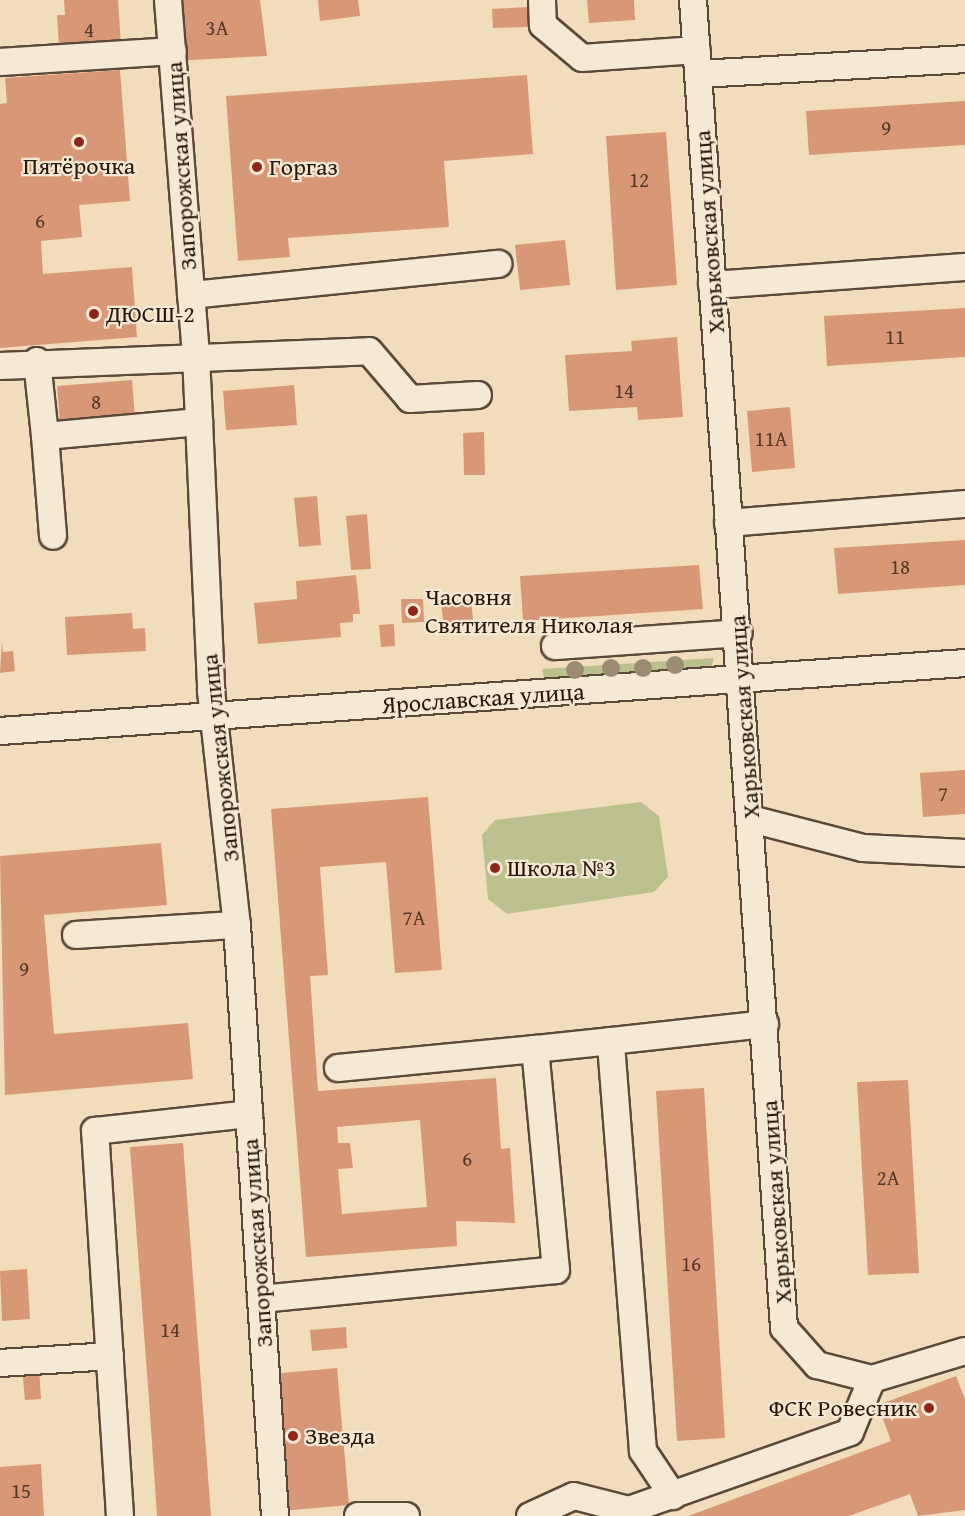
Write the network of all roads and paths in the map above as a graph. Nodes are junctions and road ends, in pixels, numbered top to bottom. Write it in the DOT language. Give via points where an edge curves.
graph roads {
  1 [pos="168,0"];
  2 [pos="542,0"];
  3 [pos="693,0"];
  4 [pos="173,51"];
  5 [pos="965,59"];
  6 [pos="698,62"];
  7 [pos="0,63"];
  8 [pos="498,264"];
  9 [pos="965,267"];
  10 [pos="712,285"];
  11 [pos="191,295"];
  12 [pos="196,355"];
  13 [pos="38,361"];
  14 [pos="0,366"];
  15 [pos="478,395"];
  16 [pos="199,422"];
  17 [pos="45,436"];
  18 [pos="965,504"];
  19 [pos="728,523"];
  20 [pos="54,536"];
  21 [pos="739,633"];
  22 [pos="555,646"];
  23 [pos="965,663"];
  24 [pos="743,681"];
  25 [pos="213,713"];
  26 [pos="0,731"];
  27 [pos="752,819"];
  28 [pos="965,853"];
  29 [pos="237,926"];
  30 [pos="76,935"];
  31 [pos="765,1024"];
  32 [pos="611,1041"];
  33 [pos="535,1049"];
  34 [pos="338,1068"];
  35 [pos="249,1114"];
  36 [pos="261,1299"];
  37 [pos="965,1351"];
  38 [pos="110,1356"];
  39 [pos="0,1363"];
  40 [pos="872,1379"];
  41 [pos="673,1496"];
  42 [pos="120,1516"];
  43 [pos="275,1516"];
  44 [pos="358,1516"];
  45 [pos="406,1516"];
  46 [pos="530,1516"];
  1 -- 4 [label="street, Запорожская улица"];
  2 -- 6 [label="street" via="543,25 582,58"];
  3 -- 6 [label="street, Харьковская улица"];
  4 -- 7 [label="street"];
  4 -- 11 [label="street, Запорожская улица"];
  5 -- 6 [label="street"];
  6 -- 10 [label="street, Харьковская улица"];
  8 -- 11 [label="street"];
  9 -- 10 [label="street"];
  10 -- 19 [label="street, Харьковская улица"];
  11 -- 12 [label="street, Запорожская улица"];
  12 -- 13 [label="street"];
  12 -- 15 [label="street" via="369,351 410,399"];
  12 -- 16 [label="street, Запорожская улица"];
  13 -- 14 [label="street"];
  13 -- 17 [label="street"];
  16 -- 17 [label="street"];
  16 -- 25 [label="street, Запорожская улица"];
  17 -- 20 [label="street"];
  18 -- 19 [label="street"];
  19 -- 21 [label="street, Харьковская улица"];
  21 -- 22 [label="street"];
  21 -- 24 [label="street, Харьковская улица"];
  23 -- 24 [label="street, Ярославская улица"];
  24 -- 25 [label="street, Ярославская улица"];
  24 -- 27 [label="street, Харьковская улица"];
  25 -- 26 [label="street, Ярославская улица"];
  25 -- 29 [label="street, Запорожская улица"];
  27 -- 28 [label="street" via="863,848"];
  27 -- 31 [label="street, Харьковская улица"];
  29 -- 30 [label="street"];
  29 -- 35 [label="street, Запорожская улица"];
  31 -- 32 [label="street"];
  31 -- 40 [label="street, Харьковская улица" via="784,1328 817,1365"];
  32 -- 33 [label="street"];
  32 -- 41 [label="street" via="643,1451"];
  33 -- 34 [label="street"];
  33 -- 36 [label="street" via="556,1270"];
  35 -- 36 [label="street, Запорожская улица"];
  35 -- 38 [label="street" via="95,1131"];
  36 -- 43 [label="street, Запорожская улица"];
  37 -- 40 [label="street"];
  38 -- 39 [label="street"];
  38 -- 42 [label="street"];
  40 -- 41 [label="street" via="850,1432"];
  41 -- 46 [label="street" via="629,1510 574,1496"];
  44 -- 45 [label="street"];
}
